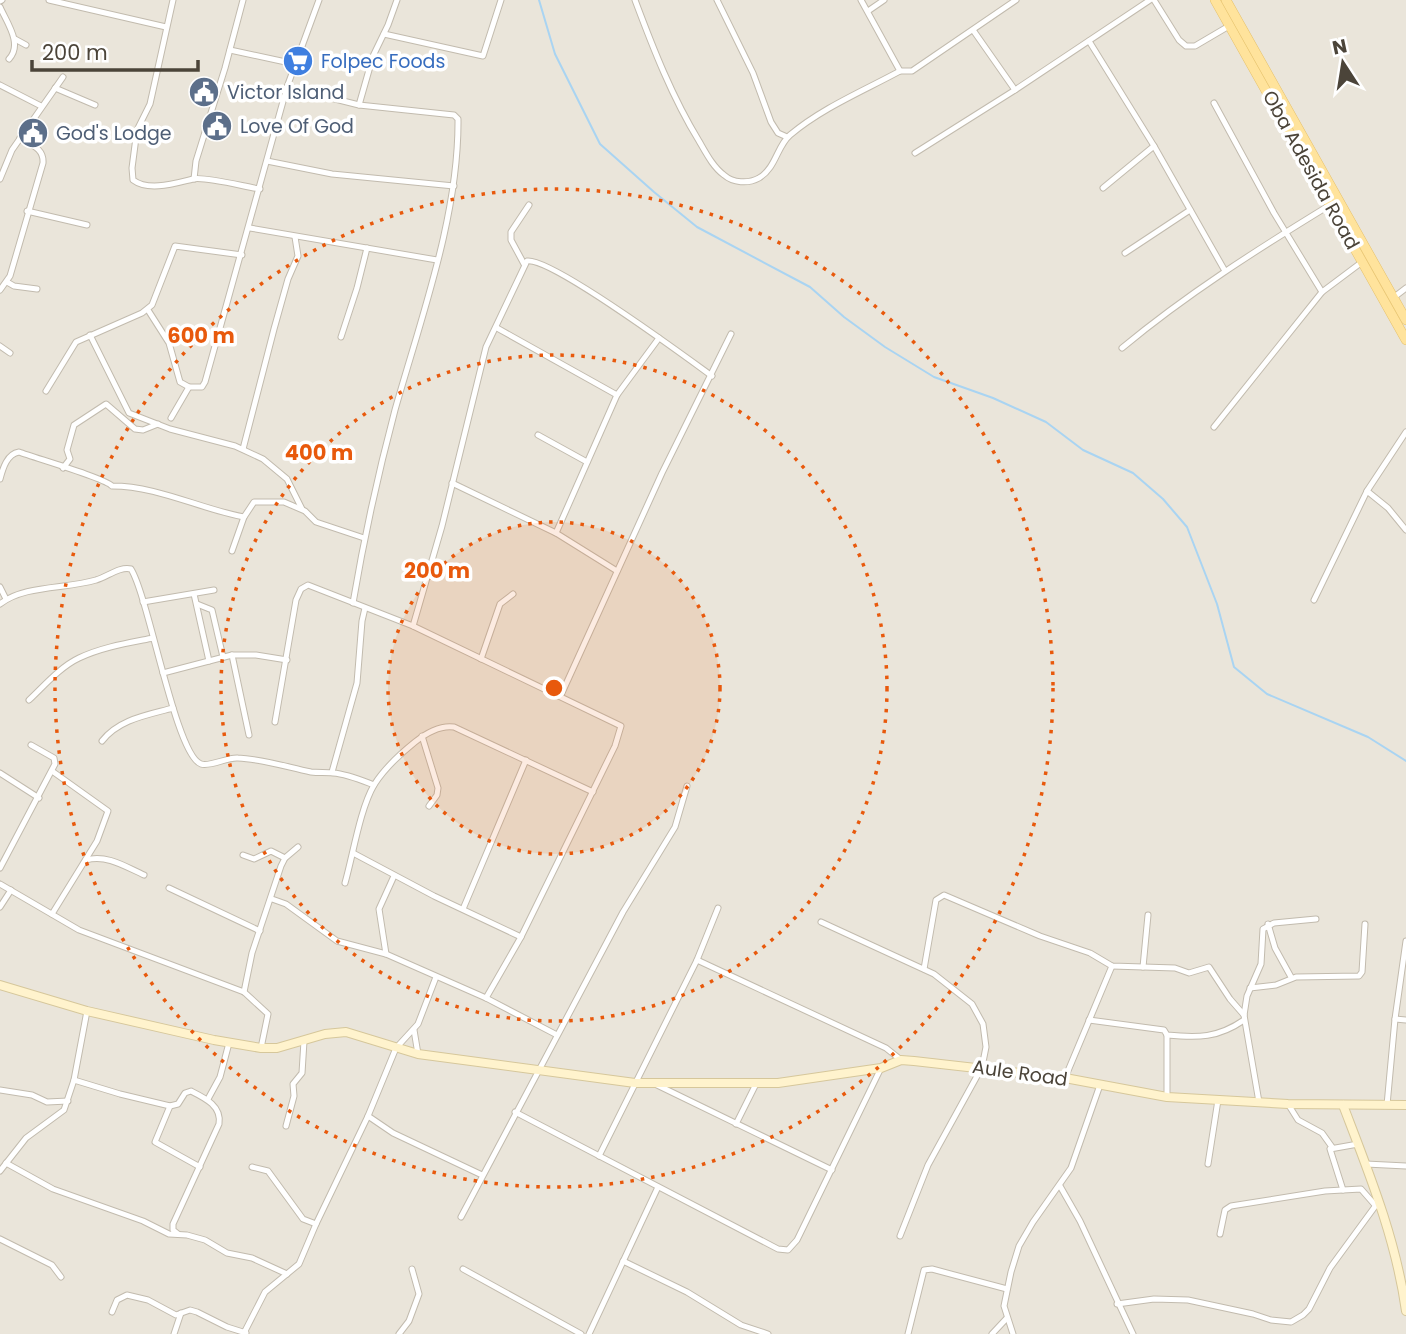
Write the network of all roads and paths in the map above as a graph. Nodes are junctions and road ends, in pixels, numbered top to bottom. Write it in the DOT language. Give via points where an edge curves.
graph roads {
  1 [pos="49,0"];
  2 [pos="173,0"];
  3 [pos="243,0"];
  4 [pos="319,0"];
  5 [pos="397,0"];
  6 [pos="501,0"];
  7 [pos="635,0"];
  8 [pos="717,0"];
  9 [pos="861,0"];
  10 [pos="884,0"];
  11 [pos="1016,0"];
  12 [pos="1152,0"];
  13 [pos="1215,0"];
  14 [pos="1226,0"];
  15 [pos="0,7"];
  16 [pos="868,11"];
  17 [pos="1229,25"];
  18 [pos="166,27"];
  19 [pos="973,30"];
  20 [pos="384,34"];
  21 [pos="15,38"];
  22 [pos="1088,41"];
  23 [pos="26,45"];
  24 [pos="229,50"];
  25 [pos="9,59"];
  26 [pos="295,64"];
  27 [pos="1258,67"];
  28 [pos="900,71"];
  29 [pos="63,77"];
  30 [pos="0,85"];
  31 [pos="287,87"];
  32 [pos="55,88"];
  33 [pos="1015,90"];
  34 [pos="1214,103"];
  35 [pos="95,105"];
  36 [pos="359,105"];
  37 [pos="41,106"];
  38 [pos="787,137"];
  39 [pos="20,138"];
  40 [pos="1154,146"];
  41 [pos="915,153"];
  42 [pos="267,160"];
  43 [pos="3,162"];
  44 [pos="194,178"];
  45 [pos="0,179"];
  46 [pos="454,186"];
  47 [pos="1103,188"];
  48 [pos="260,189"];
  49 [pos="1334,203"];
  50 [pos="529,205"];
  51 [pos="1190,210"];
  52 [pos="27,211"];
  53 [pos="87,225"];
  54 [pos="250,228"];
  55 [pos="1286,232"];
  56 [pos="295,237"];
  57 [pos="367,248"];
  58 [pos="1125,253"];
  59 [pos="242,256"];
  60 [pos="437,260"];
  61 [pos="1362,262"];
  62 [pos="524,264"];
  63 [pos="1225,271"];
  64 [pos="8,282"];
  65 [pos="37,289"];
  66 [pos="0,290"];
  67 [pos="1404,290"];
  68 [pos="1322,292"];
  69 [pos="1392,295"];
  70 [pos="148,310"];
  71 [pos="1406,320"];
  72 [pos="497,328"];
  73 [pos="731,334"];
  74 [pos="90,335"];
  75 [pos="341,337"];
  76 [pos="659,338"];
  77 [pos="1406,340"];
  78 [pos="0,346"];
  79 [pos="1122,348"];
  80 [pos="10,353"];
  81 [pos="712,376"];
  82 [pos="189,387"];
  83 [pos="46,391"];
  84 [pos="617,395"];
  85 [pos="171,418"];
  86 [pos="158,424"];
  87 [pos="1214,427"];
  88 [pos="1406,432"];
  89 [pos="538,436"];
  90 [pos="243,449"];
  91 [pos="587,462"];
  92 [pos="62,468"];
  93 [pos="0,479"];
  94 [pos="452,483"];
  95 [pos="292,489"];
  96 [pos="1367,491"];
  97 [pos="290,504"];
  98 [pos="302,509"];
  99 [pos="244,517"];
  100 [pos="1406,530"];
  101 [pos="556,533"];
  102 [pos="364,538"];
  103 [pos="232,551"];
  104 [pos="617,571"];
  105 [pos="0,587"];
  106 [pos="214,590"];
  107 [pos="194,594"];
  108 [pos="513,594"];
  109 [pos="6,599"];
  110 [pos="1314,600"];
  111 [pos="143,602"];
  112 [pos="353,603"];
  113 [pos="0,604"];
  114 [pos="197,604"];
  115 [pos="365,608"];
  116 [pos="413,626"];
  117 [pos="153,638"];
  118 [pos="232,655"];
  119 [pos="223,657"];
  120 [pos="481,659"];
  121 [pos="287,660"];
  122 [pos="209,661"];
  123 [pos="163,673"];
  124 [pos="561,695"];
  125 [pos="29,700"];
  126 [pos="173,708"];
  127 [pos="275,722"];
  128 [pos="249,735"];
  129 [pos="422,736"];
  130 [pos="102,741"];
  131 [pos="31,745"];
  132 [pos="526,760"];
  133 [pos="52,771"];
  134 [pos="332,772"];
  135 [pos="0,773"];
  136 [pos="374,785"];
  137 [pos="687,786"];
  138 [pos="593,792"];
  139 [pos="39,798"];
  140 [pos="429,806"];
  141 [pos="298,847"];
  142 [pos="353,853"];
  143 [pos="243,855"];
  144 [pos="285,858"];
  145 [pos="86,860"];
  146 [pos="0,868"];
  147 [pos="144,876"];
  148 [pos="394,876"];
  149 [pos="345,883"];
  150 [pos="0,884"];
  151 [pos="169,888"];
  152 [pos="11,890"];
  153 [pos="272,898"];
  154 [pos="0,907"];
  155 [pos="718,908"];
  156 [pos="463,909"];
  157 [pos="52,914"];
  158 [pos="1148,915"];
  159 [pos="1316,919"];
  160 [pos="821,922"];
  161 [pos="1268,924"];
  162 [pos="1365,924"];
  163 [pos="260,931"];
  164 [pos="521,937"];
  165 [pos="1406,941"];
  166 [pos="386,954"];
  167 [pos="697,960"];
  168 [pos="1112,966"];
  169 [pos="1143,967"];
  170 [pos="925,969"];
  171 [pos="436,977"];
  172 [pos="1291,977"];
  173 [pos="0,985"];
  174 [pos="1250,988"];
  175 [pos="244,992"];
  176 [pos="486,998"];
  177 [pos="86,1011"];
  178 [pos="1244,1017"];
  179 [pos="1395,1019"];
  180 [pos="1089,1020"];
  181 [pos="1406,1020"];
  182 [pos="414,1030"];
  183 [pos="557,1035"];
  184 [pos="1167,1035"];
  185 [pos="304,1041"];
  186 [pos="229,1043"];
  187 [pos="261,1048"];
  188 [pos="396,1048"];
  189 [pos="418,1054"];
  190 [pos="901,1060"];
  191 [pos="982,1067"];
  192 [pos="881,1068"];
  193 [pos="538,1072"];
  194 [pos="1065,1078"];
  195 [pos="74,1080"];
  196 [pos="635,1083"];
  197 [pos="655,1084"];
  198 [pos="756,1084"];
  199 [pos="1100,1085"];
  200 [pos="0,1090"];
  201 [pos="1167,1097"];
  202 [pos="208,1099"];
  203 [pos="1218,1100"];
  204 [pos="68,1101"];
  205 [pos="1259,1102"];
  206 [pos="1288,1104"];
  207 [pos="1343,1105"];
  208 [pos="1387,1105"];
  209 [pos="1406,1105"];
  210 [pos="170,1106"];
  211 [pos="515,1112"];
  212 [pos="368,1116"];
  213 [pos="736,1124"];
  214 [pos="286,1126"];
  215 [pos="1358,1144"];
  216 [pos="1332,1147"];
  217 [pos="599,1156"];
  218 [pos="6,1163"];
  219 [pos="1208,1164"];
  220 [pos="1366,1164"];
  221 [pos="1406,1166"];
  222 [pos="200,1167"];
  223 [pos="252,1167"];
  224 [pos="832,1170"];
  225 [pos="0,1171"];
  226 [pos="482,1175"];
  227 [pos="1060,1186"];
  228 [pos="658,1188"];
  229 [pos="1343,1190"];
  230 [pos="1377,1203"];
  231 [pos="461,1217"];
  232 [pos="316,1224"];
  233 [pos="178,1234"];
  234 [pos="1220,1234"];
  235 [pos="900,1236"];
  236 [pos="0,1239"];
  237 [pos="623,1261"];
  238 [pos="412,1269"];
  239 [pos="463,1269"];
  240 [pos="287,1274"];
  241 [pos="61,1277"];
  242 [pos="1007,1289"];
  243 [pos="1118,1304"];
  244 [pos="1406,1311"];
  245 [pos="112,1312"];
  246 [pos="181,1313"];
  247 [pos="1007,1318"];
  248 [pos="246,1333"];
  249 [pos="174,1334"];
  250 [pos="399,1334"];
  251 [pos="581,1334"];
  252 [pos="589,1334"];
  253 [pos="768,1334"];
  254 [pos="908,1334"];
  255 [pos="992,1334"];
  256 [pos="1013,1334"];
  257 [pos="1133,1334"];
  1 -- 18 [label="street"];
  2 -- 18 [label="street"];
  3 -- 24 [label="street"];
  4 -- 26 [label="street"];
  5 -- 20 [label="street"];
  6 -- 20 [label="street" via="484,55"];
  7 -- 38 [label="street" via="679,106 722,174 737,181 759,178 775,161"];
  8 -- 38 [label="street" via="771,122"];
  9 -- 16 [label="street"];
  10 -- 16 [label="street"];
  11 -- 19 [label="street"];
  12 -- 17 [label="street" via="1186,46 1195,46"];
  12 -- 22 [label="street"];
  13 -- 17 [label="main road, Oba Adesida Road"];
  14 -- 27 [label="main road"];
  15 -- 21 [label="street"];
  16 -- 28 [label="street"];
  17 -- 27 [label="main road, Oba Adesida Road"];
  18 -- 44 [label="street" via="150,104 138,130 132,177 138,184 164,186"];
  19 -- 28 [label="street" via="912,71"];
  19 -- 33 [label="street"];
  20 -- 36 [label="street"];
  21 -- 23 [label="street"];
  21 -- 25 [label="street"];
  22 -- 33 [label="street"];
  22 -- 40 [label="street"];
  24 -- 26 [label="street"];
  24 -- 44 [label="street"];
  26 -- 31 [label="street"];
  27 -- 49 [label="main road, Oba Adesida Road"];
  28 -- 38 [label="street" via="835,104"];
  29 -- 32 [label="street"];
  30 -- 37 [label="street"];
  31 -- 36 [label="street"];
  31 -- 42 [label="street"];
  32 -- 35 [label="street"];
  32 -- 37 [label="street"];
  33 -- 41 [label="street"];
  34 -- 55 [label="street"];
  36 -- 46 [label="street" via="457,116"];
  37 -- 39 [label="street"];
  39 -- 43 [label="street"];
  39 -- 52 [label="street" via="39,149 43,157"];
  40 -- 47 [label="street"];
  40 -- 51 [label="street"];
  42 -- 46 [label="street" via="332,174"];
  42 -- 48 [label="street"];
  43 -- 45 [label="street"];
  44 -- 48 [label="street"];
  46 -- 60 [label="street"];
  48 -- 54 [label="street"];
  49 -- 55 [label="street"];
  49 -- 61 [label="main road, Oba Adesida Road"];
  49 -- 69 [label="main road"];
  50 -- 62 [label="street" via="511,232"];
  51 -- 58 [label="street"];
  51 -- 63 [label="street"];
  52 -- 53 [label="street"];
  52 -- 64 [label="street"];
  54 -- 56 [label="street"];
  54 -- 59 [label="street"];
  55 -- 63 [label="street"];
  55 -- 68 [label="street"];
  56 -- 57 [label="street"];
  56 -- 90 [label="street" via="298,256"];
  57 -- 60 [label="street"];
  57 -- 75 [label="street"];
  59 -- 70 [label="street" via="175,246"];
  59 -- 82 [label="street" via="205,382 200,388"];
  60 -- 102 [label="street"];
  61 -- 68 [label="street"];
  61 -- 77 [label="main road, Oba Adesida Road"];
  62 -- 72 [label="street"];
  62 -- 76 [label="street" via="540,262"];
  63 -- 79 [label="street"];
  64 -- 65 [label="street"];
  64 -- 66 [label="street"];
  67 -- 69 [label="street"];
  68 -- 87 [label="street"];
  69 -- 71 [label="main road"];
  70 -- 74 [label="street"];
  70 -- 82 [label="street" via="169,343 178,379"];
  72 -- 84 [label="street"];
  72 -- 94 [label="street" via="486,347"];
  73 -- 81 [label="street"];
  74 -- 83 [label="street" via="70,349"];
  74 -- 86 [label="street" via="126,411"];
  76 -- 81 [label="street"];
  76 -- 84 [label="street"];
  78 -- 80 [label="street"];
  81 -- 104 [label="street"];
  82 -- 85 [label="street"];
  84 -- 91 [label="street"];
  86 -- 90 [label="street"];
  86 -- 92 [label="street" via="135,429 106,404 74,425 67,450 70,459"];
  88 -- 96 [label="street"];
  89 -- 91 [label="street"];
  90 -- 95 [label="street" via="276,468"];
  91 -- 101 [label="street"];
  92 -- 93 [label="street" via="16,452 7,460"];
  92 -- 99 [label="street" via="107,480 112,486 174,496"];
  94 -- 101 [label="street"];
  94 -- 116 [label="street"];
  95 -- 97 [label="street"];
  95 -- 98 [label="street"];
  96 -- 100 [label="street"];
  96 -- 110 [label="street"];
  97 -- 98 [label="street"];
  97 -- 99 [label="street" via="254,502"];
  98 -- 102 [label="street" via="316,522"];
  99 -- 103 [label="street"];
  101 -- 104 [label="street"];
  102 -- 112 [label="street"];
  104 -- 124 [label="street"];
  105 -- 109 [label="street"];
  106 -- 107 [label="street"];
  107 -- 111 [label="street"];
  107 -- 114 [label="street"];
  108 -- 120 [label="street" via="500,604"];
  109 -- 111 [label="street" via="90,582 128,567 134,571"];
  109 -- 113 [label="street"];
  111 -- 117 [label="street"];
  112 -- 115 [label="street"];
  112 -- 121 [label="street" via="314,585 304,586 296,600"];
  114 -- 119 [label="street" via="212,610"];
  114 -- 122 [label="street"];
  115 -- 116 [label="street"];
  115 -- 134 [label="street" via="357,683"];
  116 -- 120 [label="street"];
  117 -- 123 [label="street"];
  117 -- 125 [label="street" via="78,659"];
  118 -- 119 [label="street"];
  118 -- 121 [label="street"];
  118 -- 128 [label="street"];
  119 -- 122 [label="street"];
  120 -- 124 [label="street"];
  121 -- 127 [label="street"];
  122 -- 123 [label="street"];
  123 -- 126 [label="street"];
  124 -- 138 [label="street" via="621,726"];
  126 -- 130 [label="street" via="121,725"];
  126 -- 134 [label="street" via="183,736 201,764 236,758"];
  129 -- 132 [label="street" via="454,727"];
  129 -- 136 [label="street"];
  129 -- 140 [label="street" via="438,788"];
  131 -- 133 [label="street" via="54,758"];
  132 -- 138 [label="street"];
  132 -- 156 [label="street"];
  133 -- 139 [label="street"];
  133 -- 145 [label="street" via="108,811"];
  134 -- 136 [label="street"];
  135 -- 139 [label="street"];
  136 -- 142 [label="street"];
  137 -- 183 [label="street" via="675,827"];
  138 -- 164 [label="street"];
  139 -- 146 [label="street"];
  141 -- 144 [label="street"];
  142 -- 148 [label="street"];
  142 -- 149 [label="street"];
  143 -- 144 [label="street" via="254,859 271,851"];
  144 -- 153 [label="street"];
  145 -- 147 [label="street" via="108,859"];
  145 -- 157 [label="street"];
  148 -- 156 [label="street"];
  148 -- 166 [label="street" via="379,912"];
  150 -- 152 [label="street"];
  151 -- 163 [label="street"];
  152 -- 154 [label="street"];
  152 -- 157 [label="street"];
  153 -- 163 [label="street"];
  153 -- 166 [label="street" via="337,941"];
  155 -- 167 [label="street"];
  156 -- 164 [label="street"];
  157 -- 175 [label="street" via="79,930"];
  158 -- 169 [label="street"];
  159 -- 161 [label="street"];
  160 -- 170 [label="street"];
  161 -- 172 [label="street"];
  161 -- 174 [label="street" via="1263,929 1261,964"];
  162 -- 172 [label="street" via="1360,975"];
  163 -- 175 [label="street"];
  164 -- 176 [label="street"];
  165 -- 179 [label="street"];
  166 -- 171 [label="street"];
  167 -- 190 [label="street" via="887,1048"];
  167 -- 196 [label="street"];
  168 -- 169 [label="street"];
  168 -- 170 [label="street" via="944,895 936,900"];
  168 -- 180 [label="street"];
  169 -- 178 [label="street" via="1189,973 1209,967"];
  170 -- 191 [label="street" via="979,1014 986,1046"];
  171 -- 176 [label="street"];
  171 -- 182 [label="street"];
  172 -- 174 [label="street" via="1276,985"];
  173 -- 177 [label="street, Aule Road"];
  174 -- 178 [label="street"];
  175 -- 187 [label="street" via="268,1014"];
  176 -- 183 [label="street"];
  177 -- 186 [label="street, Aule Road"];
  177 -- 195 [label="street"];
  178 -- 184 [label="street" via="1231,1030 1215,1035"];
  178 -- 205 [label="street"];
  179 -- 181 [label="street"];
  179 -- 208 [label="street"];
  180 -- 184 [label="street" via="1156,1028"];
  180 -- 194 [label="street"];
  182 -- 188 [label="street"];
  182 -- 189 [label="street"];
  183 -- 193 [label="street"];
  184 -- 201 [label="street"];
  185 -- 187 [label="street, Aule Road"];
  185 -- 188 [label="street, Aule Road" via="346,1032"];
  185 -- 214 [label="street" via="302,1073 293,1084 295,1096"];
  186 -- 187 [label="street, Aule Road"];
  186 -- 202 [label="street" via="220,1077"];
  188 -- 189 [label="street, Aule Road"];
  188 -- 212 [label="street"];
  189 -- 193 [label="street, Aule Road"];
  190 -- 191 [label="street, Aule Road"];
  190 -- 192 [label="street, Aule Road"];
  191 -- 194 [label="street, Aule Road"];
  191 -- 235 [label="street" via="928,1165"];
  192 -- 198 [label="street, Aule Road"];
  192 -- 224 [label="street"];
  193 -- 196 [label="street, Aule Road"];
  193 -- 211 [label="street"];
  194 -- 199 [label="street, Aule Road"];
  195 -- 204 [label="street"];
  195 -- 210 [label="street"];
  196 -- 197 [label="street, Aule Road"];
  196 -- 217 [label="street"];
  197 -- 198 [label="street, Aule Road"];
  197 -- 213 [label="street"];
  198 -- 213 [label="street"];
  199 -- 201 [label="street, Aule Road"];
  199 -- 227 [label="street" via="1077,1155"];
  200 -- 204 [label="street"];
  201 -- 203 [label="street, Aule Road"];
  202 -- 210 [label="street" via="188,1091 178,1104"];
  202 -- 222 [label="street" via="220,1119"];
  203 -- 205 [label="street, Aule Road"];
  203 -- 219 [label="street"];
  204 -- 218 [label="street" via="61,1113 26,1138"];
  205 -- 206 [label="street, Aule Road"];
  206 -- 207 [label="street, Aule Road"];
  206 -- 216 [label="street" via="1298,1121 1322,1133"];
  207 -- 208 [label="street, Aule Road"];
  207 -- 215 [label="street"];
  208 -- 209 [label="street, Aule Road"];
  210 -- 222 [label="street" via="155,1142"];
  211 -- 217 [label="street"];
  211 -- 226 [label="street"];
  212 -- 226 [label="street" via="393,1133"];
  212 -- 232 [label="street"];
  213 -- 224 [label="street"];
  215 -- 216 [label="street"];
  215 -- 220 [label="street"];
  216 -- 229 [label="street"];
  217 -- 228 [label="street"];
  218 -- 225 [label="street"];
  218 -- 233 [label="street" via="53,1189"];
  220 -- 221 [label="street"];
  220 -- 230 [label="street"];
  222 -- 233 [label="street" via="172,1226"];
  223 -- 232 [label="street" via="268,1171 303,1219"];
  224 -- 228 [label="street" via="788,1250"];
  226 -- 231 [label="street"];
  227 -- 242 [label="street" via="1023,1239"];
  227 -- 243 [label="street"];
  228 -- 237 [label="street"];
  229 -- 230 [label="street" via="1363,1189"];
  229 -- 234 [label="street" via="1228,1207"];
  230 -- 243 [label="street" via="1330,1268 1309,1308 1291,1322 1188,1300"];
  230 -- 244 [label="street" via="1394,1248"];
  232 -- 240 [label="street" via="299,1264"];
  233 -- 240 [label="street" via="205,1240 227,1253"];
  236 -- 241 [label="street" via="52,1265"];
  237 -- 252 [label="street"];
  237 -- 253 [label="street" via="741,1325"];
  238 -- 250 [label="street" via="419,1294"];
  239 -- 251 [label="street"];
  240 -- 248 [label="street" via="265,1292"];
  242 -- 247 [label="street"];
  242 -- 254 [label="street" via="925,1270"];
  243 -- 257 [label="street"];
  245 -- 246 [label="street" via="119,1298 127,1295"];
  246 -- 248 [label="street" via="197,1312"];
  246 -- 249 [label="street"];
  247 -- 255 [label="street"];
  247 -- 256 [label="street"];
}
